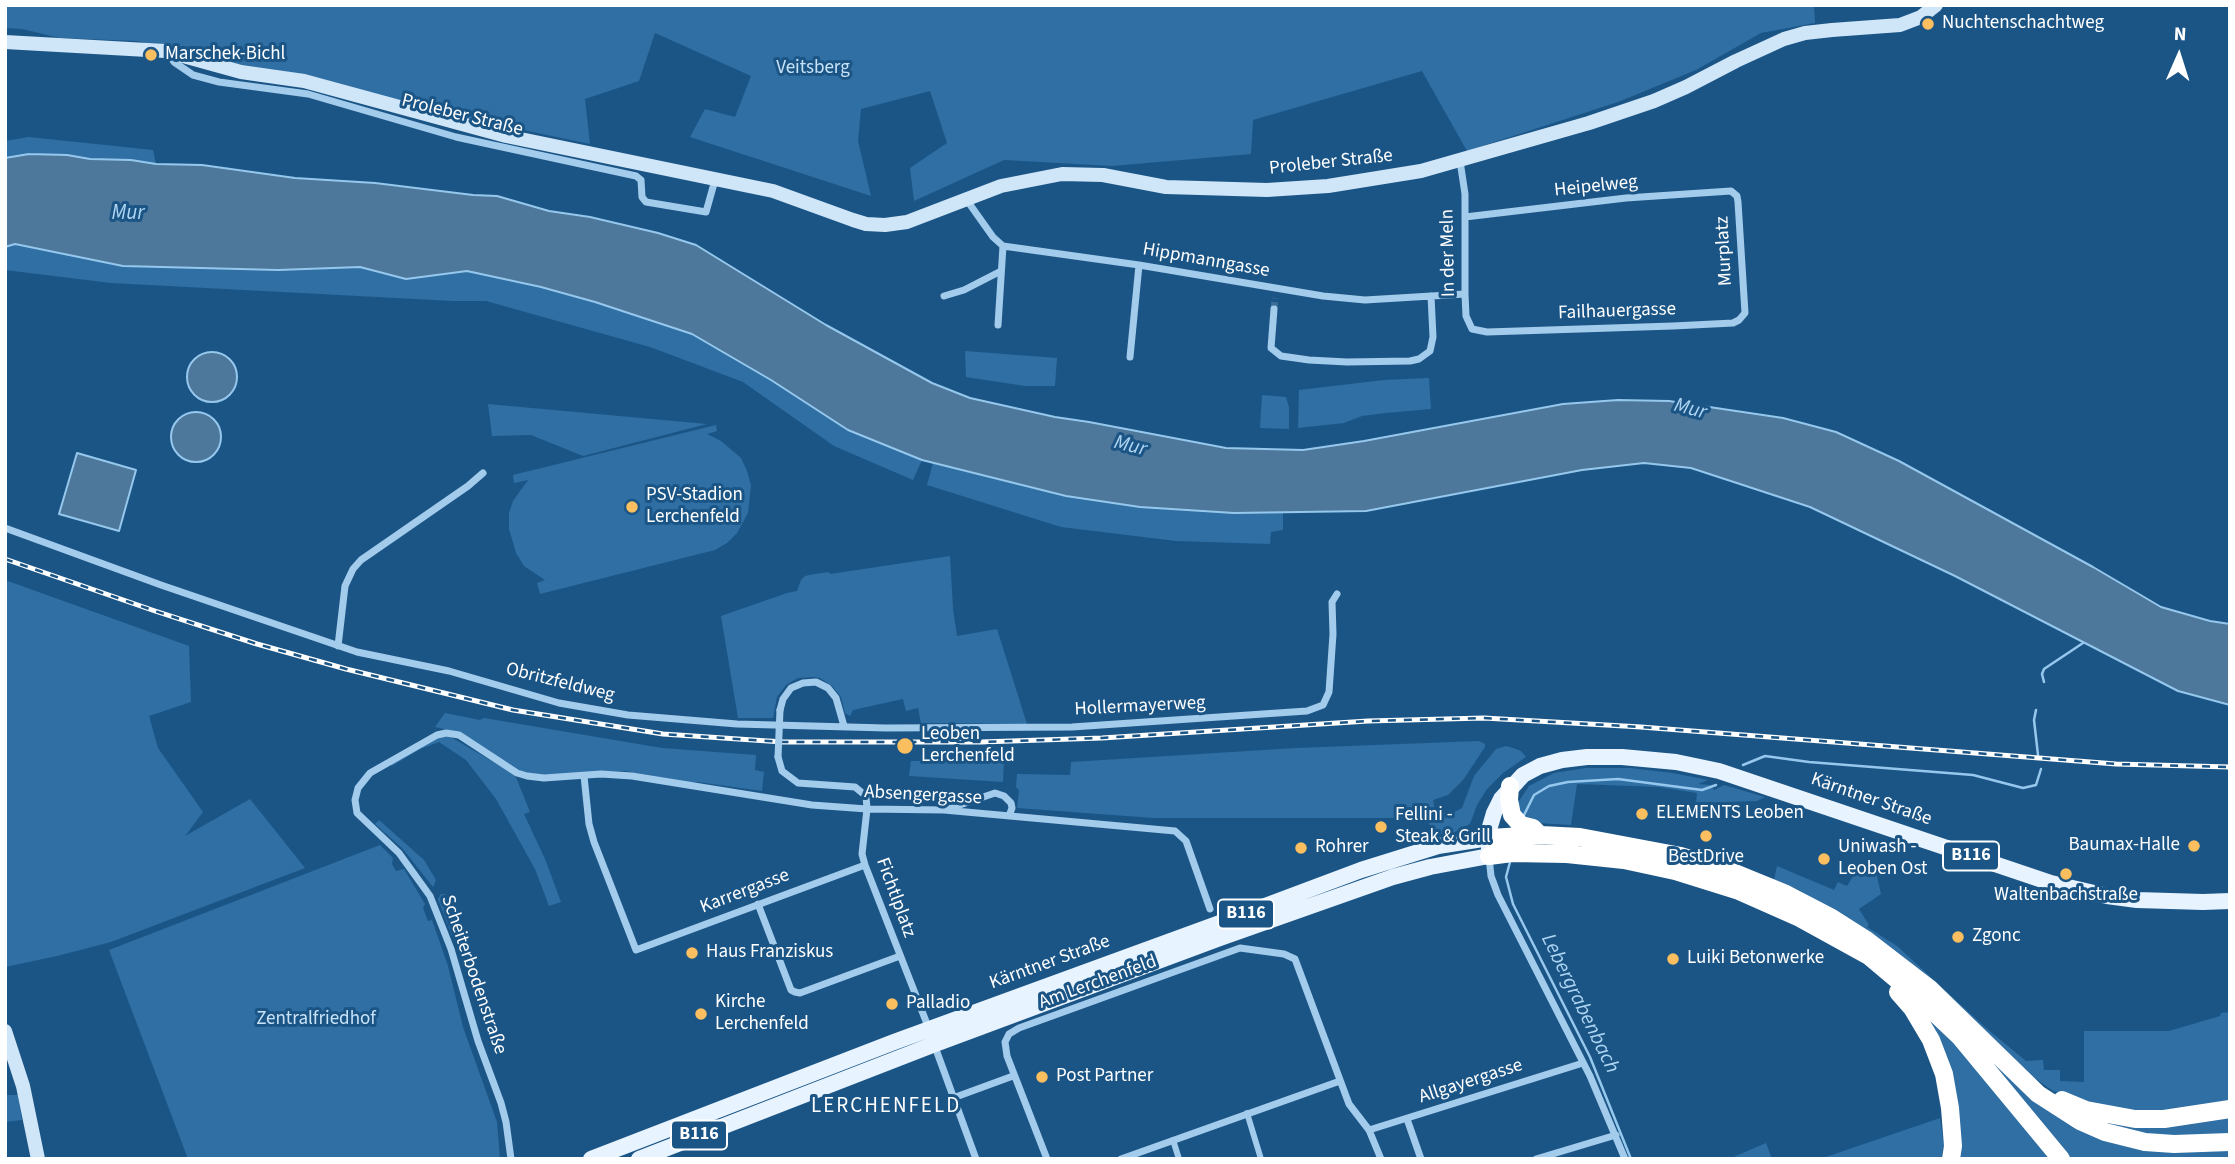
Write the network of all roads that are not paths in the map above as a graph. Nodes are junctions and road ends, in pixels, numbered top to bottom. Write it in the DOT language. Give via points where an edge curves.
graph roads {
  1 [pos="1936,5"];
  2 [pos="5,42"];
  3 [pos="165,51"];
  4 [pos="1460,161"];
  5 [pos="715,180"];
  6 [pos="1731,191"];
  7 [pos="965,198"];
  8 [pos="1465,217"];
  9 [pos="1003,246"];
  10 [pos="1139,265"];
  11 [pos="1001,271"];
  12 [pos="1465,294"];
  13 [pos="944,296"];
  14 [pos="1431,296"];
  15 [pos="1274,309"];
  16 [pos="1745,313"];
  17 [pos="998,325"];
  18 [pos="1487,332"];
  19 [pos="1130,357"];
  20 [pos="483,473"];
  21 [pos="5,528"];
  22 [pos="1337,594"];
  23 [pos="338,646"];
  24 [pos="844,726"];
  25 [pos="584,776"];
  26 [pos="1510,786"];
  27 [pos="867,809"];
  28 [pos="944,810"];
  29 [pos="1009,816"];
  30 [pos="1541,835"];
  31 [pos="1489,847"];
  32 [pos="865,865"];
  33 [pos="2230,901"];
  34 [pos="758,904"];
  35 [pos="1210,909"];
  36 [pos="1847,945"];
  37 [pos="900,957"];
  38 [pos="5,1031"];
  39 [pos="932,1037"];
  40 [pos="1583,1062"];
  41 [pos="2012,1068"];
  42 [pos="1013,1076"];
  43 [pos="1340,1080"];
  44 [pos="953,1098"];
  45 [pos="2230,1109"];
  46 [pos="1247,1113"];
  47 [pos="1407,1119"];
  48 [pos="1369,1130"];
  49 [pos="1616,1135"];
  50 [pos="1173,1140"];
  51 [pos="2230,1142"];
  52 [pos="38,1159"];
  53 [pos="511,1159"];
  54 [pos="592,1159"];
  55 [pos="639,1159"];
  56 [pos="976,1159"];
  57 [pos="1047,1159"];
  58 [pos="1121,1159"];
  59 [pos="1179,1159"];
  60 [pos="1261,1159"];
  61 [pos="1381,1159"];
  62 [pos="1421,1159"];
  63 [pos="1536,1159"];
  64 [pos="1625,1159"];
  65 [pos="1951,1159"];
  66 [pos="2061,1159"];
  1 -- 4 [label="main road, Proleber Straße" via="1900,25 1784,39 1654,101"];
  2 -- 3 [label="main road, Proleber Straße"];
  3 -- 5 [label="main road, Proleber Straße" via="241,72 311,83 506,136"];
  3 -- 5 [label="street, Proleber Straße" via="193,75 308,94 456,137 636,176 646,202 706,212"];
  4 -- 7 [label="main road, Proleber Straße" via="1361,182 1267,190 1166,187 1103,175 1062,174 1023,180"];
  4 -- 8 [label="street, In der Meln"];
  5 -- 7 [label="main road, Proleber Straße" via="773,191 876,225 907,222"];
  6 -- 8 [label="street, Heipelweg"];
  6 -- 16 [label="street, Murplatz" via="1738,202"];
  7 -- 9 [label="street"];
  8 -- 12 [label="street, In der Meln"];
  9 -- 10 [label="street, Hippmanngasse"];
  9 -- 11 [label="street"];
  10 -- 14 [label="street, Hippmanngasse" via="1275,293 1365,300"];
  10 -- 19 [label="street"];
  11 -- 13 [label="street"];
  11 -- 17 [label="street"];
  12 -- 14 [label="street, Hippmanngasse"];
  12 -- 18 [label="street, In der Meln" via="1469,325"];
  14 -- 15 [label="street" via="1433,337 1430,351 1419,359 1348,362 1282,356 1271,348"];
  16 -- 18 [label="street, Failhauergasse" via="1733,323"];
  20 -- 23 [label="street" via="353,569 345,586"];
  21 -- 23 [label="street, Obritzfeldweg"];
  22 -- 24 [label="street, Hollermayerweg" via="1332,603 1329,692 1323,705 1307,712 1072,727"];
  23 -- 24 [label="street, Obritzfeldweg" via="559,703 628,715"];
  24 -- 27 [label="street, bridge" via="828,688 803,682 783,699 778,757 782,771 798,783 855,787 866,796"];
  25 -- 27 [label="street, Absengergasse" via="632,776 813,805"];
  25 -- 34 [label="street, Karrergasse" via="594,842 636,950"];
  25 -- 53 [label="street, Scheiterbodenstraße" via="527,776 459,735 446,733 370,773 355,800 357,813 399,853 430,896 501,1104"];
  26 -- 30 [label="highway" via="1512,815"];
  26 -- 31 [label="main road, B116" via="1494,813"];
  26 -- 33 [label="main road, Kärntner Straße / B116" via="1539,766 1587,757 1676,762 1731,775 2051,883 2137,900"];
  27 -- 28 [label="street, Absengergasse"];
  27 -- 32 [label="street, Fichtlplatz"];
  28 -- 29 [label="street, Absengergasse"];
  28 -- 29 [label="street" via="995,793 1011,803"];
  29 -- 35 [label="street, Absengergasse" via="1175,831 1186,841"];
  30 -- 31 [label="highway"];
  30 -- 41 [label="highway" via="1606,841 1681,856 1784,893 1832,918 1897,962"];
  31 -- 36 [label="highway" via="1512,853 1624,860 1675,870 1800,918"];
  31 -- 39 [label="main road, Kärntner Straße / B116"];
  31 -- 40 [label="street" via="1491,876 1499,895"];
  32 -- 34 [label="street, Karrergasse"];
  32 -- 37 [label="street, Fichtlplatz"];
  34 -- 37 [label="street, Fichtlplatz" via="790,990 795,992"];
  36 -- 65 [label="highway" via="1891,983 1931,1040 1950,1108"];
  36 -- 66 [label="highway" via="1896,978 1960,1037"];
  37 -- 39 [label="street, Fichtlplatz"];
  38 -- 52 [label="main road" via="23,1086"];
  39 -- 44 [label="street"];
  39 -- 54 [label="main road, Kärntner Straße / B116" via="626,1141"];
  39 -- 55 [label="main road, Kärntner Straße / B116"];
  40 -- 47 [label="street, Allgayergasse"];
  40 -- 49 [label="street"];
  41 -- 45 [label="highway" via="2065,1102 2109,1116 2164,1119"];
  41 -- 51 [label="highway" via="2062,1111 2105,1132 2174,1144"];
  42 -- 43 [label="street, Am Lerchenfeld" via="1005,1045 1012,1031 1240,948 1295,959"];
  42 -- 44 [label="street"];
  42 -- 57 [label="street, Am Lerchenfeld"];
  43 -- 46 [label="street"];
  43 -- 48 [label="street" via="1349,1104"];
  44 -- 56 [label="street"];
  46 -- 50 [label="street"];
  46 -- 60 [label="street"];
  47 -- 48 [label="street, Allgayergasse"];
  47 -- 62 [label="street"];
  48 -- 61 [label="street"];
  49 -- 63 [label="street"];
  49 -- 64 [label="street"];
  50 -- 58 [label="street"];
  50 -- 59 [label="street"];
}
